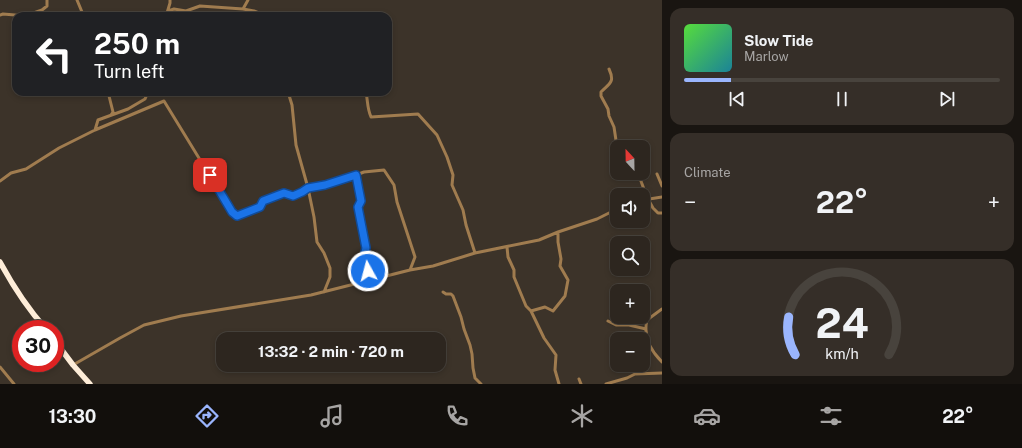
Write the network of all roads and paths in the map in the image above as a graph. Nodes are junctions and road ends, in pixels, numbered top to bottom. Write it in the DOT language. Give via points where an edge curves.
graph roads {
  1 [pos="47,0"];
  2 [pos="77,0"];
  3 [pos="170,0"];
  4 [pos="248,0"];
  5 [pos="243,9"];
  6 [pos="168,10"];
  7 [pos="37,12"];
  8 [pos="82,12"];
  9 [pos="256,12"];
  10 [pos="0,15"];
  11 [pos="12,15"];
  12 [pos="609,69"];
  13 [pos="109,96"];
  14 [pos="146,96"];
  15 [pos="289,96"];
  16 [pos="367,96"];
  17 [pos="111,115"];
  18 [pos="95,130"];
  19 [pos="616,140"];
  20 [pos="656,174"];
  21 [pos="356,175"];
  22 [pos="0,181"];
  23 [pos="662,186"];
  24 [pos="308,188"];
  25 [pos="662,197"];
  26 [pos="650,199"];
  27 [pos="650,205"];
  28 [pos="610,212"];
  29 [pos="662,213"];
  30 [pos="558,232"];
  31 [pos="508,247"];
  32 [pos="475,253"];
  33 [pos="0,262"];
  34 [pos="410,270"];
  35 [pos="368,281"];
  36 [pos="324,292"];
  37 [pos="443,292"];
  38 [pos="662,309"];
  39 [pos="532,311"];
  40 [pos="37,320"];
  41 [pos="608,321"];
  42 [pos="646,329"];
  43 [pos="646,332"];
  44 [pos="650,347"];
  45 [pos="64,352"];
  46 [pos="662,362"];
  47 [pos="73,364"];
  48 [pos="0,367"];
  49 [pos="662,373"];
  50 [pos="635,374"];
  51 [pos="579,378"];
  52 [pos="612,383"];
  53 [pos="14,384"];
  54 [pos="90,384"];
  55 [pos="481,384"];
  56 [pos="559,384"];
  57 [pos="581,384"];
  58 [pos="606,384"];
  1 -- 7 [label="street" via="47,6"];
  2 -- 8 [label="street"];
  3 -- 6 [label="street"];
  4 -- 5 [label="street"];
  5 -- 6 [label="street" via="200,6 186,11"];
  5 -- 9 [label="street"];
  10 -- 11 [label="street"];
  12 -- 19 [label="street" via="612,81 601,92 601,96 614,126"];
  13 -- 17 [label="street" via="113,112"];
  14 -- 17 [label="street" via="128,109"];
  15 -- 24 [label="street" via="296,145"];
  16 -- 32 [label="street" via="371,117 418,114 437,135 453,175 452,186 463,210"];
  17 -- 18 [label="street" via="98,120"];
  18 -- 22 [label="street"];
  18 -- 24 [label="street" via="164,101 232,212 237,216 260,207 263,201 284,193 293,196"];
  20 -- 23 [label="street"];
  21 -- 24 [label="street"];
  21 -- 34 [label="street" via="384,170 394,185 415,257"];
  21 -- 35 [label="street" via="361,201 358,207 366,248"];
  24 -- 36 [label="street" via="317,242 330,268"];
  25 -- 26 [label="street"];
  27 -- 29 [label="street" via="658,213"];
  28 -- 30 [label="street"];
  30 -- 31 [label="street" via="539,240"];
  30 -- 39 [label="street" via="560,266 568,280 565,296 553,311 545,307"];
  31 -- 32 [label="street"];
  31 -- 39 [label="street" via="514,277 526,306"];
  32 -- 34 [label="street"];
  33 -- 40 [label="highway"];
  34 -- 35 [label="street"];
  35 -- 36 [label="street"];
  36 -- 47 [label="street" via="181,316 144,325"];
  37 -- 55 [label="street" via="453,296 470,345 475,378"];
  38 -- 42 [label="street" via="647,320"];
  39 -- 56 [label="street" via="544,338 556,355 555,370"];
  41 -- 42 [label="street" via="616,325"];
  42 -- 43 [label="street"];
  44 -- 46 [label="street"];
  45 -- 47 [label="highway"];
  47 -- 54 [label="highway"];
  48 -- 53 [label="street"];
  49 -- 50 [label="street"];
  50 -- 52 [label="street"];
  51 -- 57 [label="street"];
  52 -- 58 [label="street"];
}
